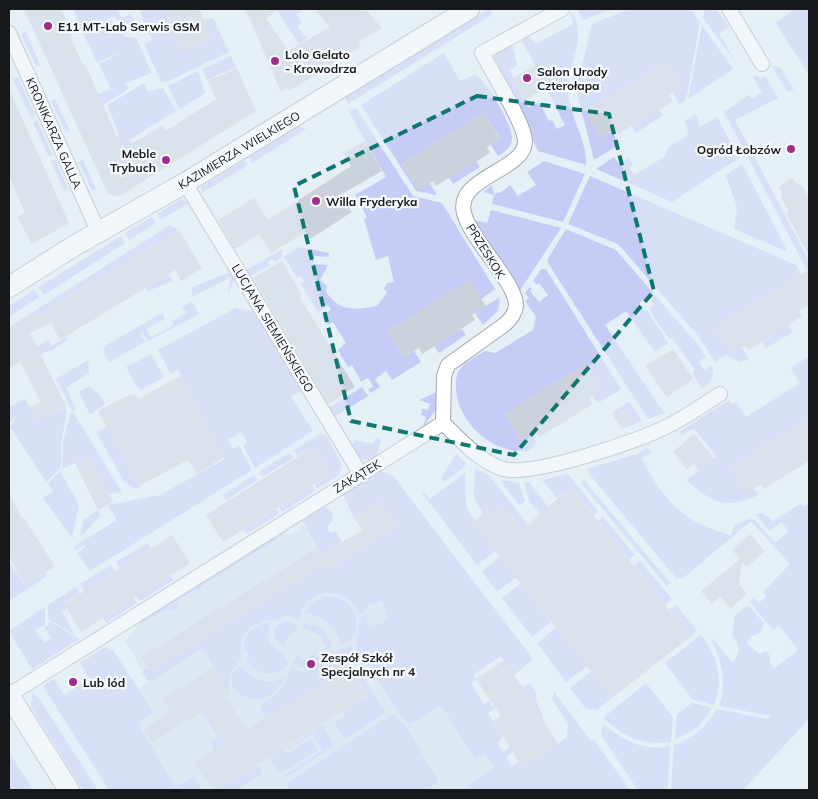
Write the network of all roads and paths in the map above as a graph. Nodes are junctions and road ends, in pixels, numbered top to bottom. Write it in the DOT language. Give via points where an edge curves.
graph roads {
  1 [pos="469,9"];
  2 [pos="562,9"];
  3 [pos="728,9"];
  4 [pos="9,33"];
  5 [pos="762,64"];
  6 [pos="185,183"];
  7 [pos="99,233"];
  8 [pos="9,288"];
  9 [pos="720,394"];
  10 [pos="443,423"];
  11 [pos="360,473"];
  12 [pos="9,695"];
  13 [pos="69,790"];
  1 -- 6 [label="street, KAZIMIERZA WIELKIEGO"];
  2 -- 10 [label="street, PRZESKOK" via="482,53 521,128 525,144 519,155 478,183 464,200 464,213 514,298 515,308 509,321 457,356 446,368"];
  3 -- 5 [label="street"];
  4 -- 7 [label="street, KRONIKARZA GALLA"];
  6 -- 7 [label="street, KAZIMIERZA WIELKIEGO"];
  6 -- 11 [label="street, LUCJANA SIEMIEŃSKIEGO"];
  7 -- 8 [label="street, KAZIMIERZA WIELKIEGO"];
  9 -- 10 [label="street" via="670,426 648,435 522,470 505,469 488,462"];
  10 -- 11 [label="street, ZAKĄTEK"];
  11 -- 12 [label="street, ZAKĄTEK"];
  12 -- 13 [label="street"];
}
